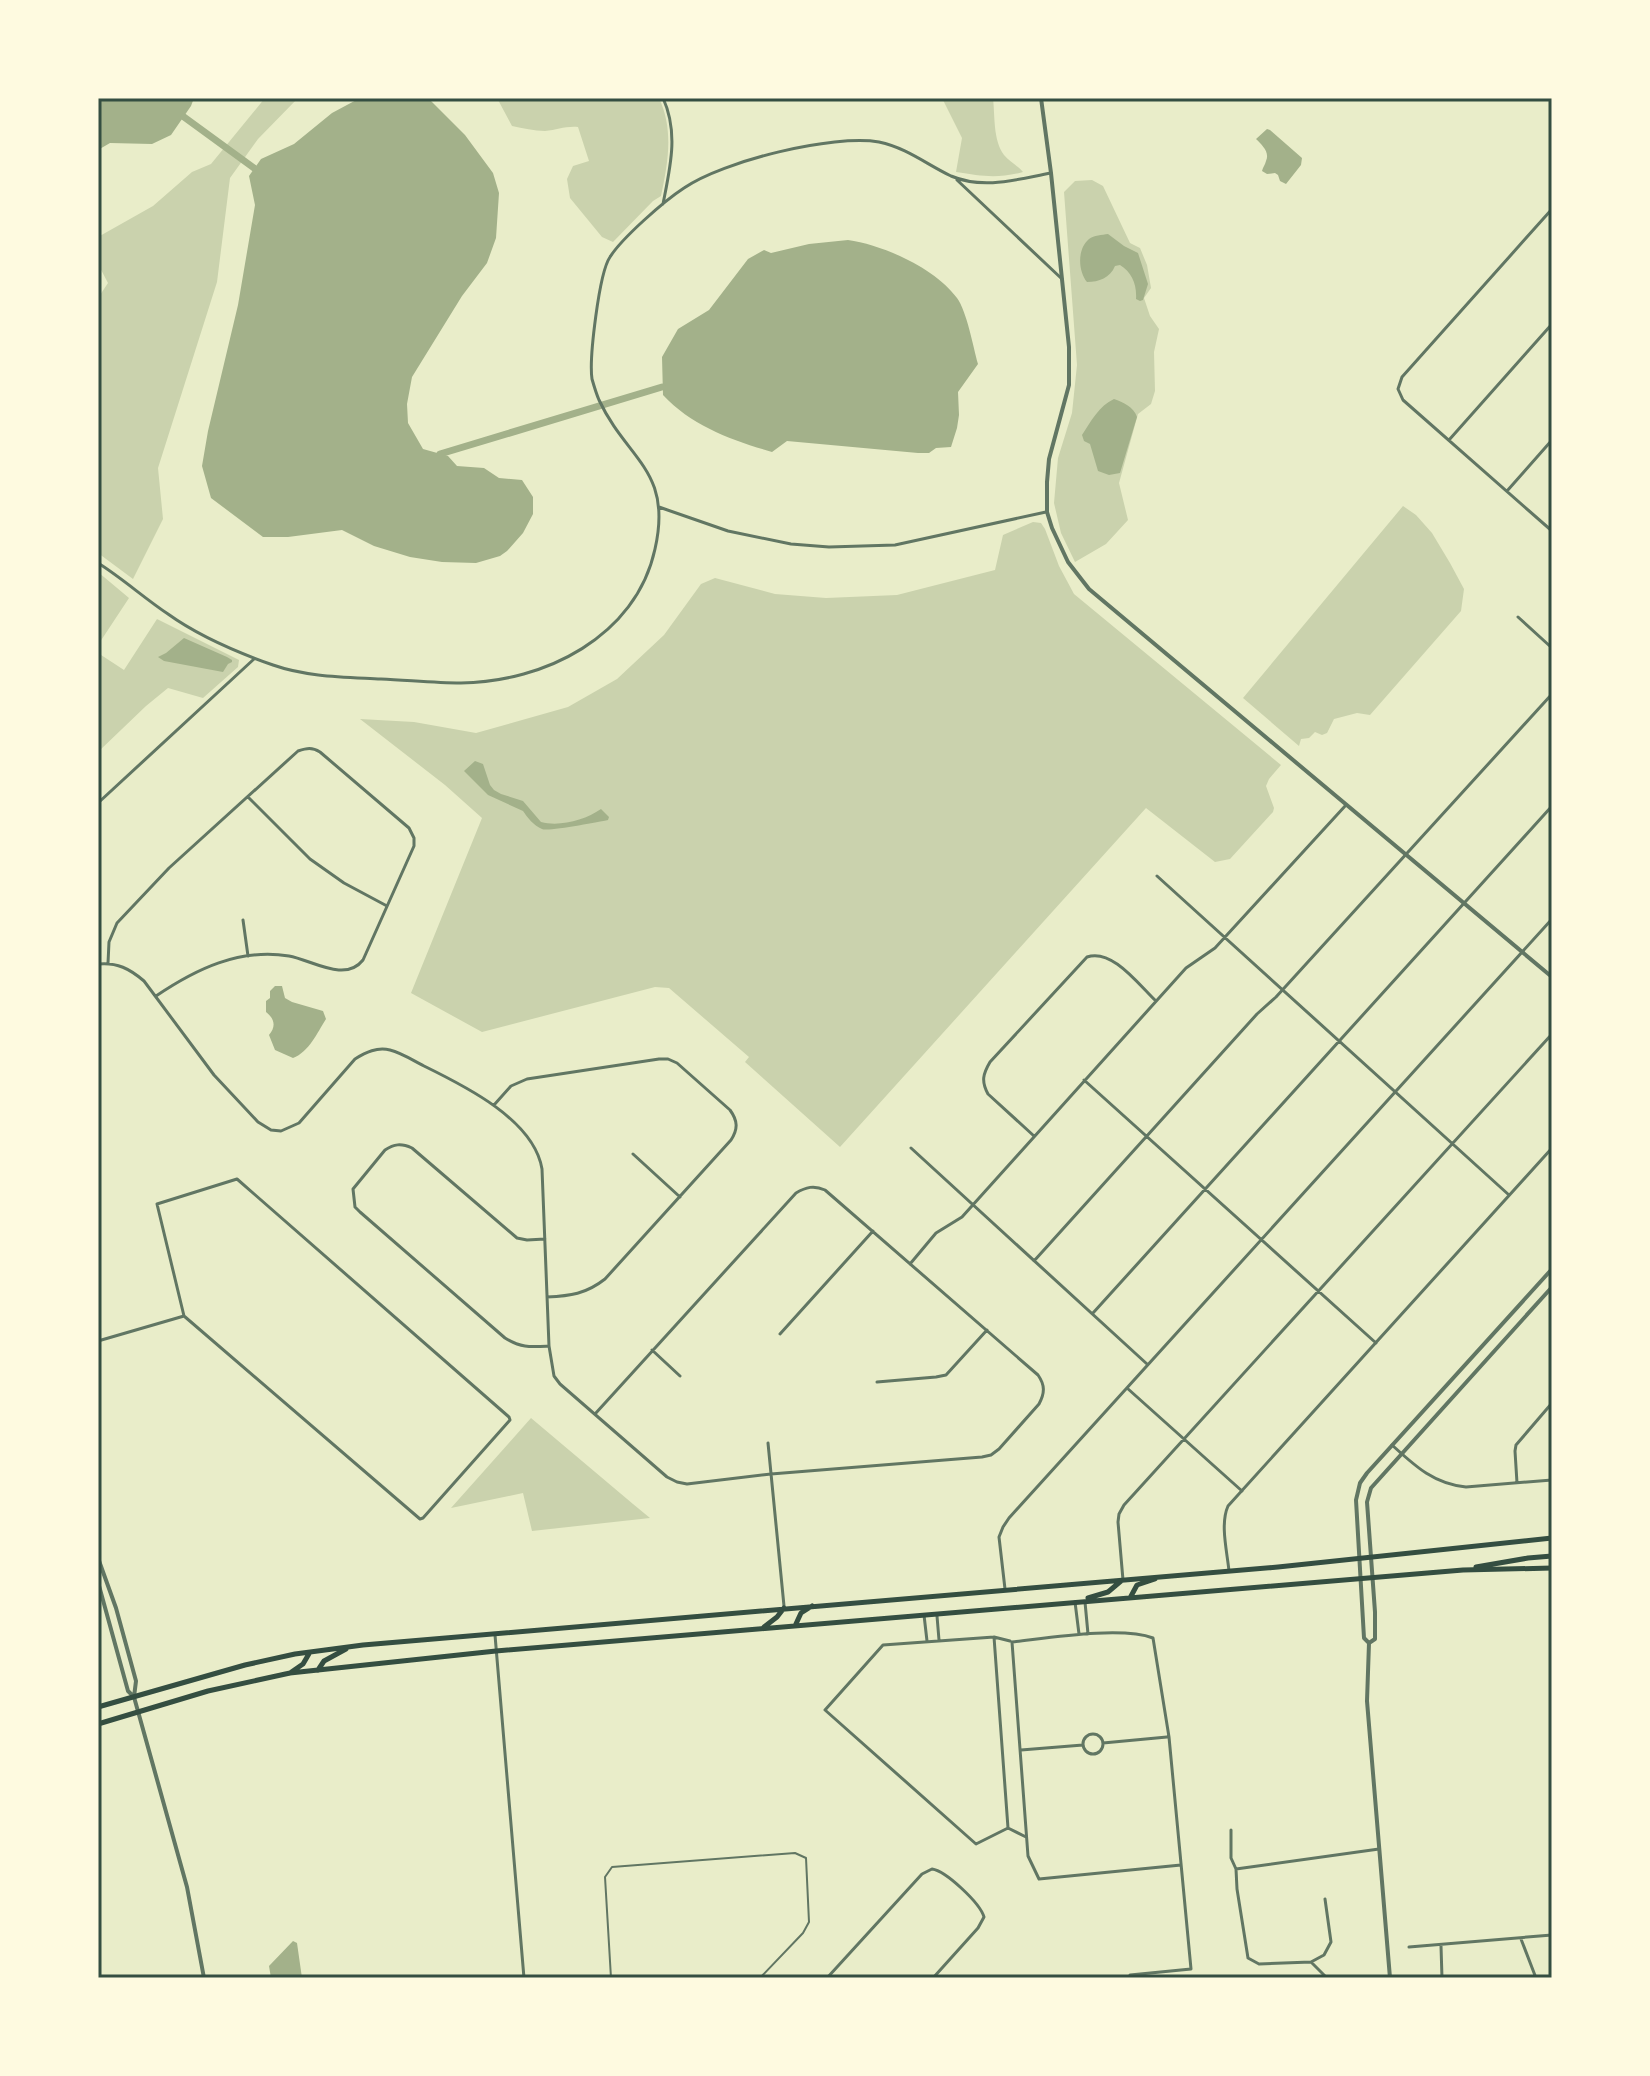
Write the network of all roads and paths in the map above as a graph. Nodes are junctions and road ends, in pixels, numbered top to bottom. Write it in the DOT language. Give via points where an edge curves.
graph roads {
  1 [pos="663,98"];
  2 [pos="1041,98"];
  3 [pos="1051,173"];
  4 [pos="954,177"];
  5 [pos="663,204"];
  6 [pos="1552,209"];
  7 [pos="1062,279"];
  8 [pos="1552,324"];
  9 [pos="1449,440"];
  10 [pos="1552,440"];
  11 [pos="1507,491"];
  12 [pos="659,507"];
  13 [pos="1047,512"];
  14 [pos="1552,531"];
  15 [pos="98,563"];
  16 [pos="1518,617"];
  17 [pos="1552,648"];
  18 [pos="255,658"];
  19 [pos="1552,694"];
  20 [pos="248,797"];
  21 [pos="98,803"];
  22 [pos="1346,805"];
  23 [pos="1552,806"];
  24 [pos="1405,854"];
  25 [pos="1157,876"];
  26 [pos="1464,903"];
  27 [pos="387,906"];
  28 [pos="1552,919"];
  29 [pos="243,920"];
  30 [pos="1225,937"];
  31 [pos="1522,952"];
  32 [pos="248,956"];
  33 [pos="108,963"];
  34 [pos="98,964"];
  35 [pos="1552,977"];
  36 [pos="1283,990"];
  37 [pos="156,996"];
  38 [pos="1156,1001"];
  39 [pos="1552,1034"];
  40 [pos="1340,1042"];
  41 [pos="1084,1080"];
  42 [pos="1396,1093"];
  43 [pos="494,1105"];
  44 [pos="1147,1135"];
  45 [pos="1034,1136"];
  46 [pos="1453,1143"];
  47 [pos="911,1148"];
  48 [pos="1552,1148"];
  49 [pos="633,1154"];
  50 [pos="1205,1189"];
  51 [pos="1509,1195"];
  52 [pos="680,1197"];
  53 [pos="973,1205"];
  54 [pos="873,1231"];
  55 [pos="545,1239"];
  56 [pos="1262,1240"];
  57 [pos="1034,1261"];
  58 [pos="910,1264"];
  59 [pos="1552,1269"];
  60 [pos="1540,1282"];
  61 [pos="1551,1288"];
  62 [pos="1319,1291"];
  63 [pos="547,1297"];
  64 [pos="1093,1313"];
  65 [pos="184,1316"];
  66 [pos="987,1330"];
  67 [pos="780,1334"];
  68 [pos="98,1341"];
  69 [pos="1376,1343"];
  70 [pos="549,1346"];
  71 [pos="652,1350"];
  72 [pos="1147,1365"];
  73 [pos="680,1376"];
  74 [pos="877,1382"];
  75 [pos="1127,1388"];
  76 [pos="1552,1403"];
  77 [pos="595,1414"];
  78 [pos="1185,1439"];
  79 [pos="768,1443"];
  80 [pos="1392,1445"];
  81 [pos="1401,1453"];
  82 [pos="771,1474"];
  83 [pos="1552,1480"];
  84 [pos="1517,1483"];
  85 [pos="1242,1491"];
  86 [pos="1356,1500"];
  87 [pos="1367,1502"];
  88 [pos="1552,1538"];
  89 [pos="1552,1556"];
  90 [pos="98,1558"];
  91 [pos="1370,1558"];
  92 [pos="1359,1559"];
  93 [pos="1552,1568"];
  94 [pos="1463,1570"];
  95 [pos="1229,1571"];
  96 [pos="1163,1576"];
  97 [pos="1372,1578"];
  98 [pos="1361,1579"];
  99 [pos="1123,1580"];
  100 [pos="98,1582"];
  101 [pos="1005,1589"];
  102 [pos="1130,1598"];
  103 [pos="1085,1601"];
  104 [pos="1075,1602"];
  105 [pos="813,1606"];
  106 [pos="784,1608"];
  107 [pos="937,1614"];
  108 [pos="924,1615"];
  109 [pos="795,1626"];
  110 [pos="760,1629"];
  111 [pos="495,1633"];
  112 [pos="1088,1634"];
  113 [pos="1079,1635"];
  114 [pos="994,1637"];
  115 [pos="939,1640"];
  116 [pos="927,1641"];
  117 [pos="1012,1642"];
  118 [pos="1369,1643"];
  119 [pos="351,1647"];
  120 [pos="496,1651"];
  121 [pos="310,1652"];
  122 [pos="318,1670"];
  123 [pos="290,1673"];
  124 [pos="134,1697"];
  125 [pos="98,1707"];
  126 [pos="137,1711"];
  127 [pos="98,1724"];
  128 [pos="1169,1737"];
  129 [pos="1103,1743"];
  130 [pos="1083,1745"];
  131 [pos="1021,1750"];
  132 [pos="1008,1828"];
  133 [pos="1231,1830"];
  134 [pos="1026,1837"];
  135 [pos="1379,1849"];
  136 [pos="1181,1865"];
  137 [pos="1236,1869"];
  138 [pos="1325,1899"];
  139 [pos="1552,1935"];
  140 [pos="1521,1939"];
  141 [pos="1441,1945"];
  142 [pos="1409,1947"];
  143 [pos="1311,1962"];
  144 [pos="1130,1975"];
  145 [pos="204,1978"];
  146 [pos="524,1978"];
  147 [pos="611,1978"];
  148 [pos="760,1978"];
  149 [pos="827,1978"];
  150 [pos="933,1978"];
  151 [pos="1327,1978"];
  152 [pos="1390,1978"];
  153 [pos="1442,1978"];
  154 [pos="1536,1978"];
  1 -- 5 [label="street" via="673,137"];
  2 -- 3 [label="street"];
  3 -- 4 [label="street" via="988,184"];
  3 -- 7 [label="street"];
  4 -- 5 [label="street" via="899,147 832,141 703,176"];
  4 -- 7 [label="street"];
  5 -- 12 [label="street" via="606,263 592,364 600,402 649,474"];
  6 -- 9 [label="street" via="1402,377 1398,389 1403,400"];
  7 -- 13 [label="street" via="1069,385 1049,459"];
  8 -- 9 [label="street"];
  9 -- 11 [label="street"];
  10 -- 11 [label="street"];
  11 -- 14 [label="street"];
  12 -- 13 [label="street" via="728,531 829,547 895,545"];
  12 -- 18 [label="street" via="649,569 625,611 596,640 560,662 522,676 462,683 329,676"];
  13 -- 22 [label="street" via="1068,562 1089,589"];
  15 -- 18 [label="street" via="189,628"];
  16 -- 17 [label="street"];
  18 -- 21 [label="street"];
  19 -- 24 [label="street"];
  20 -- 27 [label="street" via="310,859"];
  20 -- 27 [label="street" via="298,751 320,752 409,828 414,838"];
  20 -- 33 [label="street" via="117,923"];
  22 -- 24 [label="street"];
  22 -- 30 [label="street"];
  23 -- 26 [label="street"];
  24 -- 26 [label="street"];
  24 -- 36 [label="street"];
  25 -- 30 [label="street"];
  26 -- 31 [label="street"];
  26 -- 40 [label="street"];
  27 -- 32 [label="street" via="363,960 351,969 291,956"];
  28 -- 31 [label="street"];
  29 -- 32 [label="street"];
  30 -- 36 [label="street"];
  30 -- 38 [label="street"];
  31 -- 35 [label="street"];
  31 -- 42 [label="street"];
  32 -- 37 [label="street" via="206,966"];
  33 -- 34 [label="street"];
  33 -- 37 [label="street" via="134,973"];
  36 -- 40 [label="street"];
  36 -- 44 [label="street"];
  37 -- 43 [label="street" via="214,1075 271,1130 299,1123 355,1059 375,1049 403,1055"];
  38 -- 41 [label="street"];
  38 -- 45 [label="street" via="1111,958 1095,954 990,1062 983,1077 988,1094"];
  39 -- 46 [label="street"];
  40 -- 42 [label="street"];
  40 -- 50 [label="street"];
  41 -- 44 [label="street"];
  41 -- 45 [label="street"];
  42 -- 46 [label="street"];
  42 -- 56 [label="street"];
  43 -- 52 [label="street" via="511,1086 527,1079 659,1059 677,1063 730,1110 737,1126 731,1140"];
  43 -- 55 [label="street" via="528,1137 540,1157"];
  44 -- 50 [label="street"];
  44 -- 57 [label="street"];
  45 -- 53 [label="street"];
  46 -- 51 [label="street"];
  46 -- 62 [label="street"];
  47 -- 53 [label="street"];
  48 -- 51 [label="street"];
  49 -- 52 [label="street"];
  50 -- 56 [label="street"];
  50 -- 64 [label="street"];
  51 -- 69 [label="street"];
  52 -- 63 [label="street" via="595,1288"];
  53 -- 57 [label="street"];
  53 -- 58 [label="street" via="936,1233"];
  54 -- 58 [label="street"];
  54 -- 67 [label="street"];
  54 -- 71 [label="street" via="825,1190 803,1189"];
  55 -- 63 [label="street"];
  55 -- 70 [label="street" via="517,1238 404,1145 385,1150 353,1189 360,1212 505,1338 526,1347"];
  56 -- 62 [label="street"];
  56 -- 72 [label="street"];
  57 -- 64 [label="street"];
  58 -- 66 [label="street"];
  59 -- 60 [label="street"];
  60 -- 61 [label="street"];
  60 -- 80 [label="street"];
  61 -- 81 [label="street"];
  62 -- 69 [label="street"];
  62 -- 78 [label="street"];
  63 -- 70 [label="street"];
  64 -- 72 [label="street"];
  65 -- 65 [label="street" via="420,1519 510,1420 237,1179 157,1204"];
  65 -- 68 [label="street"];
  66 -- 74 [label="street" via="946,1375"];
  66 -- 82 [label="street" via="1038,1375 1044,1388 1039,1404 991,1455"];
  69 -- 85 [label="street"];
  70 -- 77 [label="street" via="554,1376"];
  71 -- 73 [label="street"];
  71 -- 77 [label="street"];
  72 -- 75 [label="street"];
  75 -- 78 [label="street"];
  75 -- 101 [label="street" via="1003,1527 999,1537"];
  76 -- 84 [label="street" via="1516,1445"];
  77 -- 82 [label="street" via="677,1482"];
  78 -- 85 [label="street"];
  78 -- 99 [label="street" via="1119,1514"];
  79 -- 82 [label="street"];
  80 -- 81 [label="street"];
  80 -- 86 [label="street" via="1360,1483"];
  81 -- 84 [label="street" via="1432,1478 1452,1486"];
  81 -- 87 [label="street" via="1376,1480"];
  82 -- 106 [label="street"];
  83 -- 84 [label="street"];
  85 -- 95 [label="street" via="1225,1514"];
  86 -- 87 [label="street"];
  86 -- 92 [label="street"];
  87 -- 91 [label="street"];
  88 -- 91 [label="main road"];
  89 -- 94 [label="main road"];
  90 -- 124 [label="street" via="136,1681"];
  91 -- 92 [label="main road"];
  91 -- 97 [label="street"];
  92 -- 95 [label="main road"];
  92 -- 98 [label="street"];
  93 -- 94 [label="main road"];
  94 -- 97 [label="main road"];
  95 -- 96 [label="main road"];
  96 -- 99 [label="main road"];
  96 -- 102 [label="main road" via="1137,1585"];
  97 -- 98 [label="main road"];
  97 -- 118 [label="street" via="1375,1639"];
  98 -- 102 [label="main road"];
  98 -- 118 [label="street" via="1364,1638"];
  99 -- 101 [label="main road"];
  99 -- 104 [label="main road" via="1108,1592"];
  100 -- 124 [label="street"];
  101 -- 105 [label="main road"];
  102 -- 103 [label="main road"];
  103 -- 104 [label="main road"];
  103 -- 112 [label="street"];
  104 -- 107 [label="main road"];
  104 -- 113 [label="street"];
  105 -- 106 [label="main road"];
  105 -- 109 [label="main road" via="801,1613"];
  106 -- 110 [label="main road"];
  106 -- 111 [label="main road"];
  107 -- 108 [label="main road"];
  107 -- 115 [label="street"];
  108 -- 109 [label="main road"];
  108 -- 116 [label="street"];
  109 -- 110 [label="main road"];
  110 -- 120 [label="main road"];
  111 -- 119 [label="main road"];
  111 -- 120 [label="street"];
  112 -- 113 [label="street"];
  112 -- 128 [label="street" via="1141,1633 1153,1638"];
  113 -- 117 [label="street"];
  114 -- 115 [label="street"];
  114 -- 117 [label="street"];
  114 -- 132 [label="street"];
  115 -- 116 [label="street"];
  116 -- 132 [label="street" via="883,1645 825,1710 976,1844"];
  117 -- 131 [label="street"];
  118 -- 135 [label="street" via="1367,1701"];
  119 -- 121 [label="main road"];
  119 -- 122 [label="main road"];
  120 -- 122 [label="main road"];
  120 -- 146 [label="street"];
  121 -- 123 [label="main road"];
  121 -- 124 [label="main road"];
  122 -- 123 [label="main road"];
  123 -- 126 [label="main road"];
  124 -- 125 [label="main road"];
  124 -- 126 [label="street"];
  126 -- 127 [label="main road"];
  126 -- 145 [label="street" via="187,1887"];
  128 -- 129 [label="street"];
  128 -- 136 [label="street"];
  129 -- 130 [label="street" via="1094,1754"];
  129 -- 130 [label="street" via="1092,1734"];
  130 -- 131 [label="street"];
  131 -- 134 [label="street"];
  132 -- 134 [label="street"];
  133 -- 137 [label="street"];
  134 -- 136 [label="street" via="1039,1879"];
  135 -- 137 [label="street"];
  135 -- 152 [label="street"];
  136 -- 144 [label="street" via="1191,1969"];
  137 -- 143 [label="street" via="1248,1958 1259,1964"];
  138 -- 143 [label="street" via="1331,1942 1324,1955"];
  139 -- 140 [label="street"];
  140 -- 141 [label="street"];
  140 -- 154 [label="street"];
  141 -- 142 [label="street"];
  141 -- 153 [label="street"];
  143 -- 151 [label="street"];
  147 -- 148 [label="lane" via="605,1877 612,1867 795,1853 806,1858 809,1922"];
  149 -- 150 [label="street" via="932,1869 979,1905 984,1917"];
}
